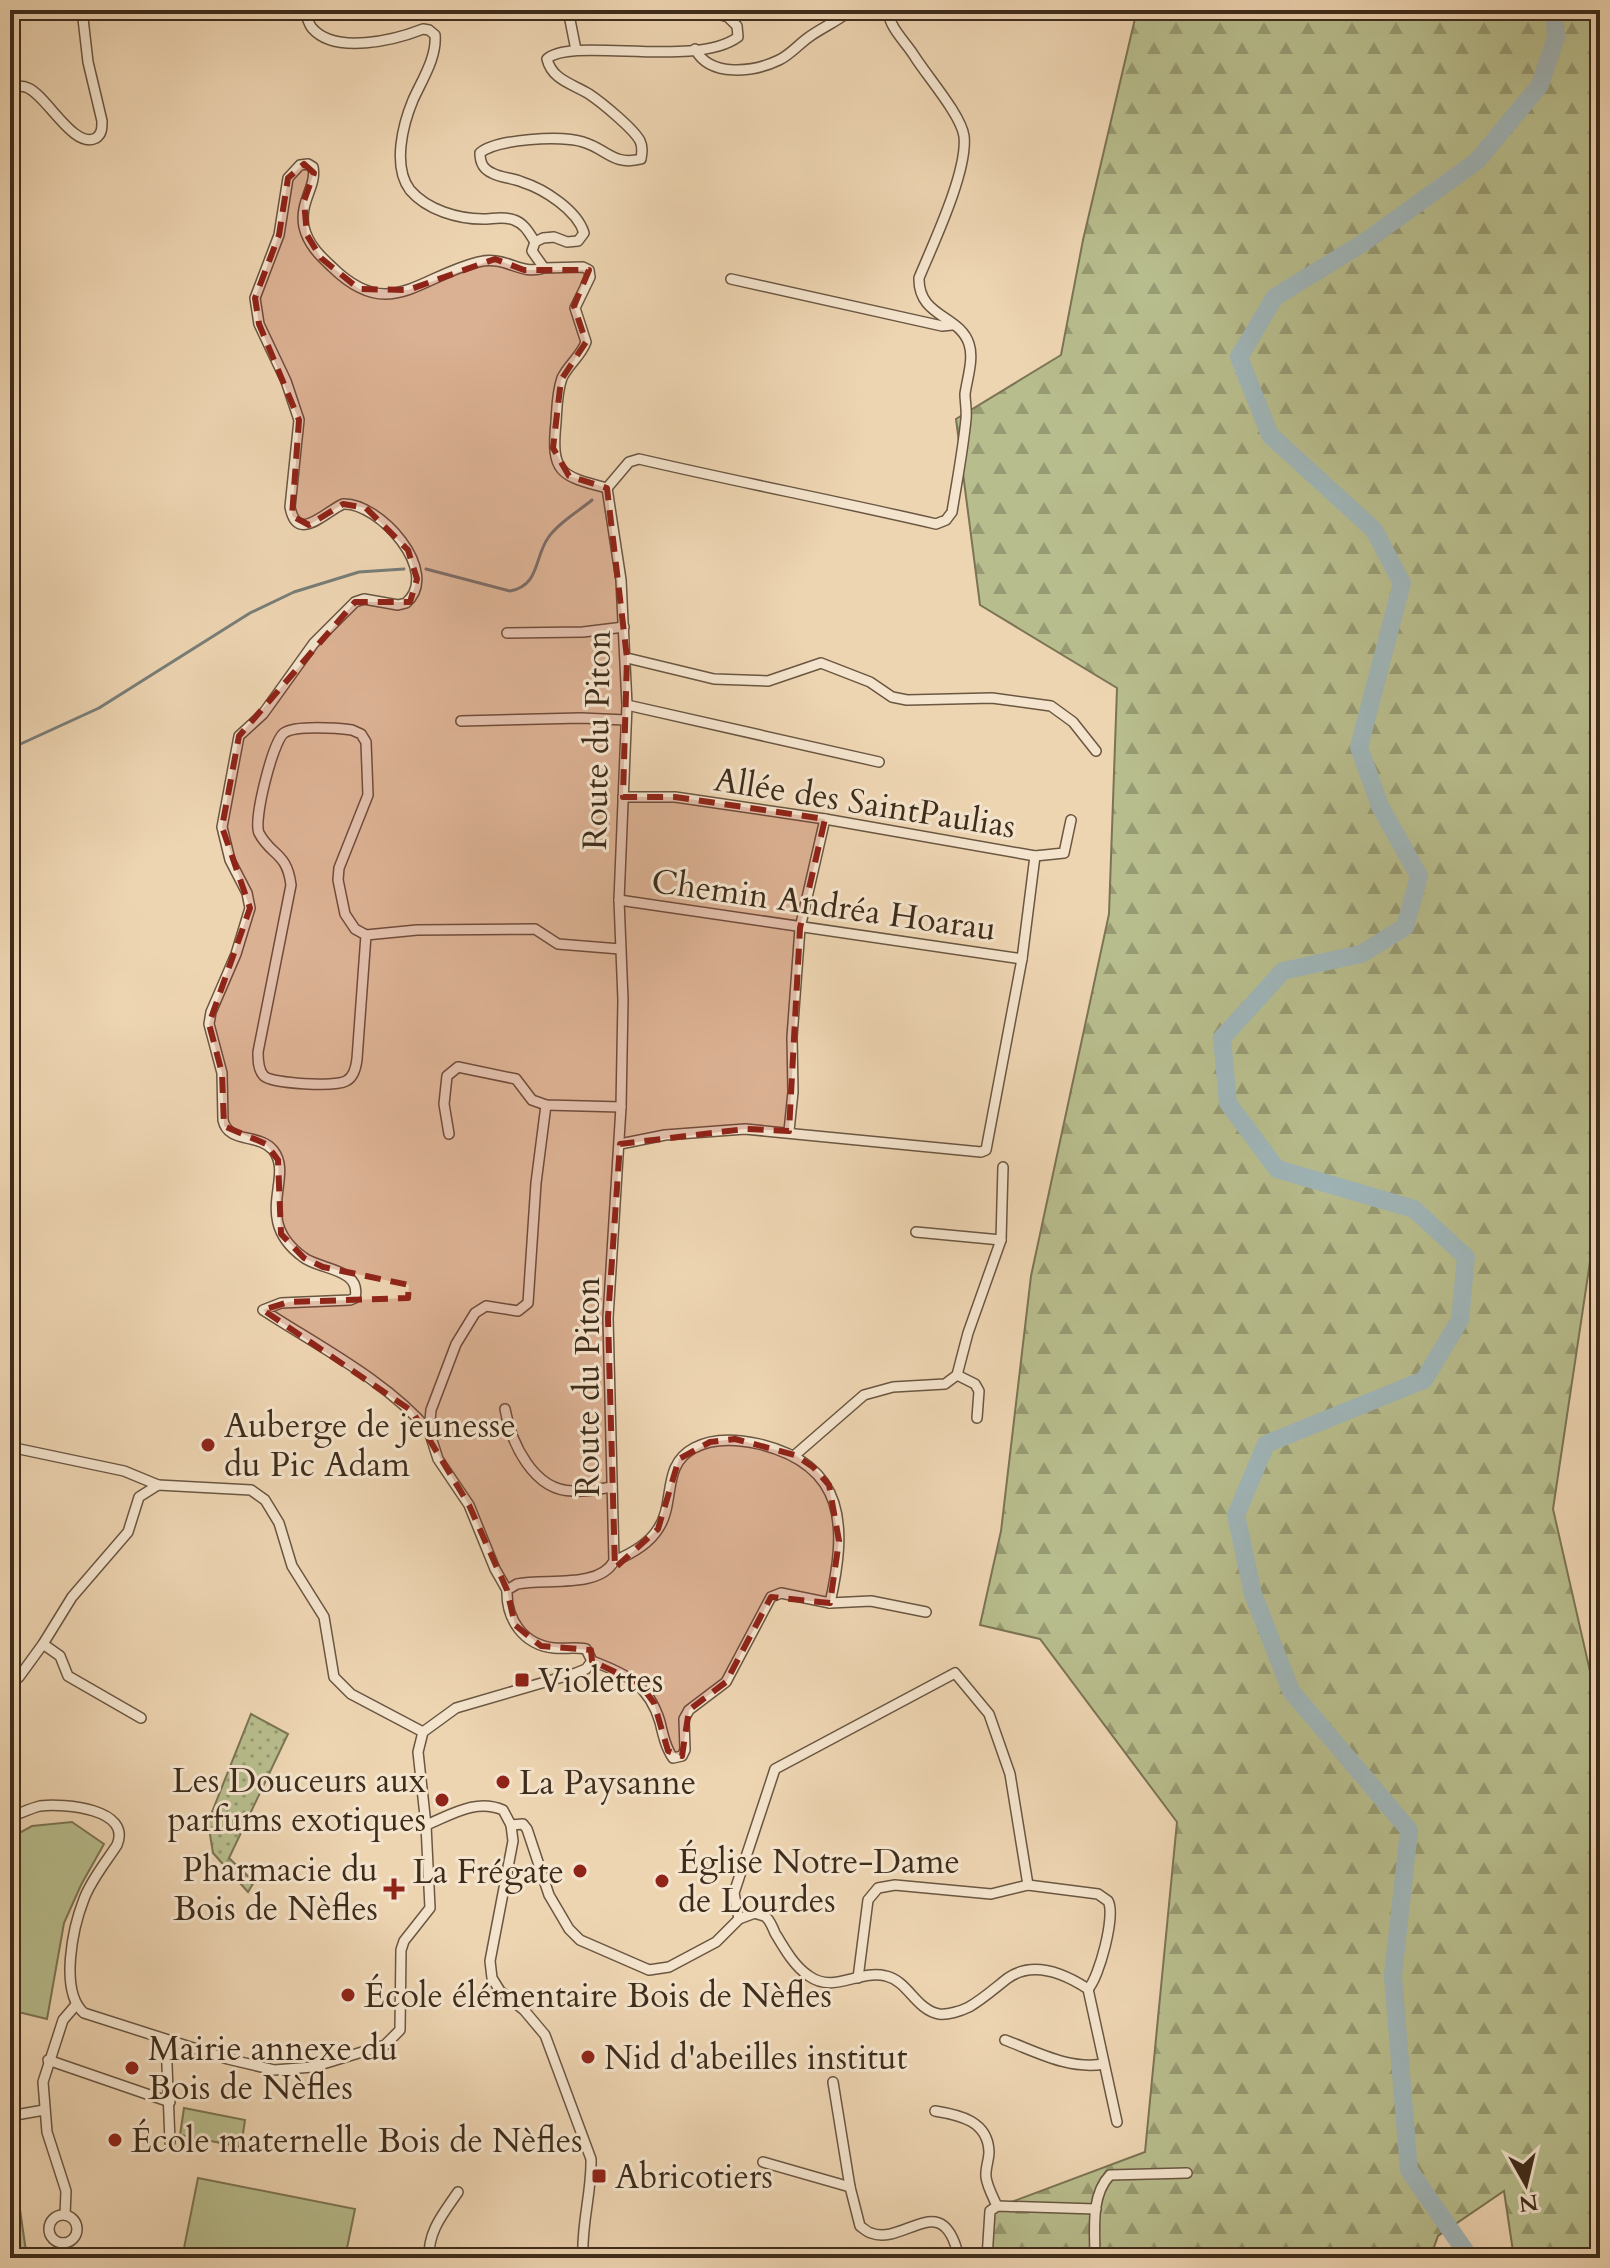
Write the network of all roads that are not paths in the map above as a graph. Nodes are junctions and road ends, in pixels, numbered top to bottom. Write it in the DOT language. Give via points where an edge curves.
graph roads {
  1 [pos="82,10"];
  2 [pos="304,10"];
  3 [pos="568,10"];
  4 [pos="704,10"];
  5 [pos="851,10"];
  6 [pos="888,10"];
  7 [pos="695,49"];
  8 [pos="576,50"];
  9 [pos="10,88"];
  10 [pos="535,242"];
  11 [pos="544,268"];
  12 [pos="731,279"];
  13 [pos="952,325"];
  14 [pos="607,488"];
  15 [pos="624,627"];
  16 [pos="507,633"];
  17 [pos="627,658"];
  18 [pos="627,705"];
  19 [pos="626,720"];
  20 [pos="461,721"];
  21 [pos="1096,751"];
  22 [pos="879,762"];
  23 [pos="623,797"];
  24 [pos="825,819"];
  25 [pos="1071,820"];
  26 [pos="1035,856"];
  27 [pos="619,900"];
  28 [pos="800,928"];
  29 [pos="366,935"];
  30 [pos="620,949"];
  31 [pos="1022,959"];
  32 [pos="546,1105"];
  33 [pos="621,1107"];
  34 [pos="789,1131"];
  35 [pos="449,1134"];
  36 [pos="620,1144"];
  37 [pos="1003,1167"];
  38 [pos="916,1232"];
  39 [pos="1001,1240"];
  40 [pos="957,1375"];
  41 [pos="505,1409"];
  42 [pos="977,1418"];
  43 [pos="429,1431"];
  44 [pos="10,1447"];
  45 [pos="795,1455"];
  46 [pos="158,1485"];
  47 [pos="612,1487"];
  48 [pos="614,1561"];
  49 [pos="507,1590"];
  50 [pos="830,1603"];
  51 [pos="926,1612"];
  52 [pos="43,1644"];
  53 [pos="592,1661"];
  54 [pos="10,1684"];
  55 [pos="141,1718"];
  56 [pos="423,1732"];
  57 [pos="10,1817"];
  58 [pos="426,1825"];
  59 [pos="511,1825"];
  60 [pos="1028,1885"];
  61 [pos="739,1919"];
  62 [pos="858,1978"];
  63 [pos="1088,1989"];
  64 [pos="75,2006"];
  65 [pos="166,2040"];
  66 [pos="1005,2040"];
  67 [pos="48,2060"];
  68 [pos="1104,2064"];
  69 [pos="833,2082"];
  70 [pos="170,2102"];
  71 [pos="44,2110"];
  72 [pos="935,2111"];
  73 [pos="10,2116"];
  74 [pos="1117,2122"];
  75 [pos="170,2142"];
  76 [pos="763,2162"];
  77 [pos="1187,2173"];
  78 [pos="850,2187"];
  79 [pos="458,2192"];
  80 [pos="997,2206"];
  81 [pos="1096,2209"];
  82 [pos="65,2215"];
  83 [pos="63,2243"];
  84 [pos="63,2258"];
  85 [pos="429,2258"];
  86 [pos="583,2258"];
  87 [pos="959,2258"];
  88 [pos="987,2258"];
  89 [pos="1095,2258"];
  1 -- 9 [label="street" via="100,133 92,139 78,137 38,94"];
  2 -- 10 [label="street" via="312,27 338,40 376,43 423,29 435,35 435,51 403,136 401,165 407,185 441,212 515,220"];
  3 -- 8 [label="street"];
  4 -- 7 [label="street" via="728,17 737,26 738,37 727,45"];
  5 -- 7 [label="street" via="781,60 746,70 712,67"];
  6 -- 13 [label="street" via="888,21 964,136 960,171 919,278 926,304"];
  7 -- 8 [label="street"];
  8 -- 10 [label="street" via="547,59 552,71 593,97 639,138 641,159 615,159 574,139 488,146 480,153 484,168 543,191 582,225 578,241 554,237"];
  10 -- 11 [label="street" via="532,251"];
  11 -- 14 [label="street" via="589,270 575,308 586,342 561,380 553,448 555,460 569,476"];
  11 -- 43 [label="street" via="524,270 495,259 408,290 378,294 359,289 321,258 307,235 304,201 314,176 308,164 288,178 279,235 255,298 259,324 299,420 292,516 309,525 343,504 366,508 408,550 417,579 406,603 355,602 314,643 263,714 242,732 234,753 222,827 250,908 209,1018 223,1082 224,1126 273,1150 279,1170 275,1205 281,1234 304,1258 349,1276 354,1283 356,1294 350,1300 281,1303 263,1310 387,1391"];
  12 -- 13 [label="street"];
  13 -- 14 [label="street" via="969,342 970,356 955,498 946,520 936,524 639,459 629,462"];
  14 -- 15 [label="street, Route du Piton"];
  15 -- 16 [label="street"];
  15 -- 17 [label="street, Route du Piton"];
  17 -- 18 [label="street, Route du Piton"];
  17 -- 21 [label="street" via="714,679 768,681 821,663 907,700 992,698 1051,706 1073,722"];
  18 -- 19 [label="street, Route du Piton"];
  18 -- 22 [label="street"];
  19 -- 20 [label="street"];
  19 -- 23 [label="street, Route du Piton"];
  23 -- 24 [label="street, Allée des SaintPaulias" via="675,797"];
  23 -- 27 [label="street, Route du Piton"];
  24 -- 26 [label="street, Allée des SaintPaulias"];
  24 -- 28 [label="street"];
  25 -- 26 [label="street, Allée des SaintPaulias" via="1064,853"];
  26 -- 31 [label="street"];
  27 -- 28 [label="street, Chemin Andréa Hoarau"];
  27 -- 30 [label="street, Route du Piton"];
  28 -- 31 [label="street, Chemin Andréa Hoarau"];
  28 -- 34 [label="street"];
  29 -- 29 [label="street" via="345,914 338,874 368,795 366,742 352,730 290,730 278,739 257,814 258,832 287,864 291,885 259,1038 258,1060 265,1077 336,1083 353,1075"];
  29 -- 30 [label="street" via="523,928 535,929 558,944"];
  30 -- 33 [label="street, Route du Piton"];
  31 -- 34 [label="street" via="986,1150"];
  32 -- 33 [label="street"];
  32 -- 35 [label="street" via="532,1100 516,1079 458,1067 447,1076"];
  32 -- 43 [label="street" via="528,1303 518,1311 486,1306 475,1313 456,1344 431,1410"];
  33 -- 36 [label="street, Route du Piton"];
  34 -- 36 [label="street" via="745,1129"];
  36 -- 47 [label="street, Route du Piton" via="608,1318"];
  37 -- 39 [label="street"];
  38 -- 39 [label="street"];
  39 -- 40 [label="street"];
  40 -- 42 [label="street" via="979,1391"];
  40 -- 45 [label="street" via="945,1384 893,1387 864,1395"];
  41 -- 47 [label="street" via="513,1442 534,1471 563,1490"];
  43 -- 49 [label="street" via="438,1459 469,1505"];
  44 -- 46 [label="street" via="124,1471"];
  45 -- 48 [label="street" via="735,1439 693,1448 673,1470 658,1529 633,1553"];
  45 -- 50 [label="street" via="829,1485 835,1507 839,1560"];
  46 -- 52 [label="street" via="139,1497 128,1532 72,1597"];
  46 -- 56 [label="street" via="251,1490 265,1500 279,1523 292,1566 324,1617 334,1677 351,1694"];
  47 -- 48 [label="street, Route du Piton"];
  48 -- 49 [label="street" via="605,1573 590,1578 528,1582"];
  49 -- 53 [label="street" via="508,1612 526,1638 549,1647 586,1649"];
  50 -- 51 [label="street" via="871,1601"];
  50 -- 53 [label="street" via="781,1593 771,1597 726,1682 689,1710 682,1756 673,1758 668,1751 654,1703 640,1684"];
  52 -- 54 [label="street"];
  52 -- 55 [label="street" via="60,1656 68,1676"];
  53 -- 56 [label="street" via="576,1673 456,1708"];
  56 -- 58 [label="street" via="418,1752"];
  57 -- 64 [label="street" via="40,1806 88,1809 120,1828 117,1845 84,1896 77,1919 70,1967"];
  58 -- 59 [label="street" via="485,1805 503,1810"];
  58 -- 65 [label="street" via="430,1908 401,1950 401,2019 394,2039 294,2070 274,2070"];
  59 -- 61 [label="street" via="527,1829 549,1895 569,1929 580,1940 649,1970 669,1967 716,1942"];
  59 -- 86 [label="street" via="513,1841 490,1961 492,1978 545,2035 591,2159"];
  60 -- 61 [label="street" via="1010,1774 989,1714 955,1673 775,1769 734,1893"];
  60 -- 62 [label="street" via="991,1894 878,1888 868,1900"];
  60 -- 63 [label="street" via="1098,1894 1108,1901 1112,1914 1097,1977"];
  61 -- 62 [label="street" via="755,1913 768,1918 795,1964 811,1978 836,1984"];
  62 -- 63 [label="street" via="884,1975 898,1981 925,2009 941,2015 961,2010 1012,1976 1032,1970 1050,1970"];
  63 -- 68 [label="street"];
  64 -- 65 [label="street"];
  64 -- 67 [label="street" via="63,2020"];
  65 -- 70 [label="street"];
  66 -- 68 [label="street" via="1073,2065"];
  67 -- 70 [label="street"];
  67 -- 71 [label="street"];
  68 -- 74 [label="street"];
  69 -- 78 [label="street"];
  70 -- 75 [label="street"];
  71 -- 73 [label="street"];
  71 -- 82 [label="street" via="66,2191"];
  72 -- 80 [label="street" via="969,2118 979,2127 987,2140 985,2174"];
  76 -- 78 [label="street"];
  77 -- 81 [label="street" via="1110,2175"];
  78 -- 87 [label="street" via="860,2226 883,2234 928,2222 943,2225 954,2236"];
  79 -- 85 [label="street" via="431,2231"];
  80 -- 81 [label="street"];
  80 -- 88 [label="street" via="990,2211"];
  81 -- 89 [label="street"];
  82 -- 83 [label="street" via="76,2230"];
  82 -- 83 [label="street" via="49,2226 51,2236"];
  83 -- 84 [label="street"];
}
